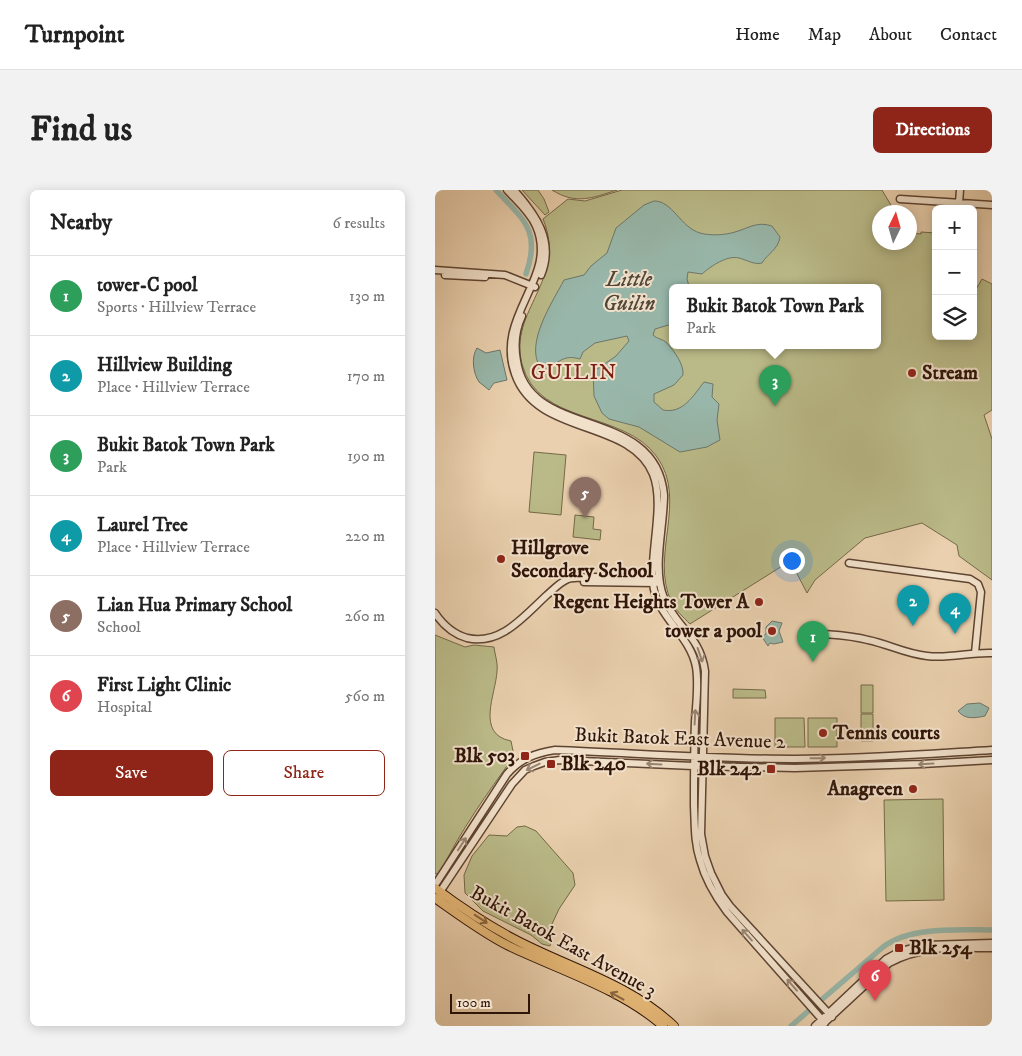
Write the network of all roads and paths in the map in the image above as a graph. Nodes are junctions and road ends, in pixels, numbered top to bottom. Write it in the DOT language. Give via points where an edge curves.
graph roads {
  1 [pos="507,190"];
  2 [pos="514,190"];
  3 [pos="960,190"];
  4 [pos="900,199"];
  5 [pos="959,202"];
  6 [pos="992,205"];
  7 [pos="435,270"];
  8 [pos="435,275"];
  9 [pos="533,289"];
  10 [pos="849,563"];
  11 [pos="656,580"];
  12 [pos="435,613"];
  13 [pos="435,621"];
  14 [pos="803,632"];
  15 [pos="992,652"];
  16 [pos="975,653"];
  17 [pos="992,750"];
  18 [pos="693,757"];
  19 [pos="702,757"];
  20 [pos="992,760"];
  21 [pos="693,766"];
  22 [pos="701,766"];
  23 [pos="436,894"];
  24 [pos="992,943"];
  25 [pos="992,948"];
  26 [pos="830,1015"];
  27 [pos="823,1022"];
  28 [pos="663,1026"];
  29 [pos="674,1026"];
  30 [pos="815,1026"];
  1 -- 9 [label="street" via="531,216 539,234 541,259"];
  2 -- 9 [label="street" via="535,215 546,241 545,263"];
  3 -- 5 [label="street"];
  4 -- 5 [label="street"];
  5 -- 6 [label="street"];
  7 -- 9 [label="street" via="505,275"];
  8 -- 9 [label="street" via="499,278"];
  9 -- 11 [label="street" via="517,331 515,352 519,372 530,391 548,406 626,438 651,458 659,473 664,495"];
  10 -- 16 [label="street" via="975,581 981,592"];
  11 -- 12 [label="street" via="569,579 493,638 461,636 449,630"];
  11 -- 13 [label="street" via="570,583 506,636 494,642 460,640"];
  18 -- 11 [label="street, one-way" via="695,661 688,644 660,606"];
  11 -- 19 [label="street, one-way" via="669,609 696,643 703,660"];
  14 -- 16 [label="street" via="858,637 926,656"];
  15 -- 16 [label="street"];
  19 -- 17 [label="street, Bukit Batok East Avenue 2, one-way" via="795,759"];
  18 -- 19 [label="street, Bukit Batok East Avenue 2"];
  18 -- 21 [label="street"];
  23 -- 18 [label="street, Bukit Batok East Avenue 2, one-way" via="507,774 529,756 555,750"];
  19 -- 22 [label="street"];
  20 -- 22 [label="street, Bukit Batok East Avenue 2, one-way" via="805,768"];
  21 -- 22 [label="street, Bukit Batok East Avenue 2"];
  21 -- 23 [label="street, Bukit Batok East Avenue 2, one-way" via="569,760 534,766 518,776"];
  27 -- 21 [label="street, one-way" via="727,912 710,886 695,837"];
  22 -- 26 [label="street" via="701,834 705,856 722,895"];
  28 -- 23 [label="main road, Bukit Batok East Avenue 3, one-way" via="613,994 500,941"];
  23 -- 29 [label="main road, Bukit Batok East Avenue 3, one-way" via="513,939 635,996"];
  24 -- 26 [label="street" via="926,945 901,951 886,959"];
  25 -- 26 [label="street" via="927,949 901,956"];
  26 -- 27 [label="street"];
  27 -- 30 [label="street"];
}
